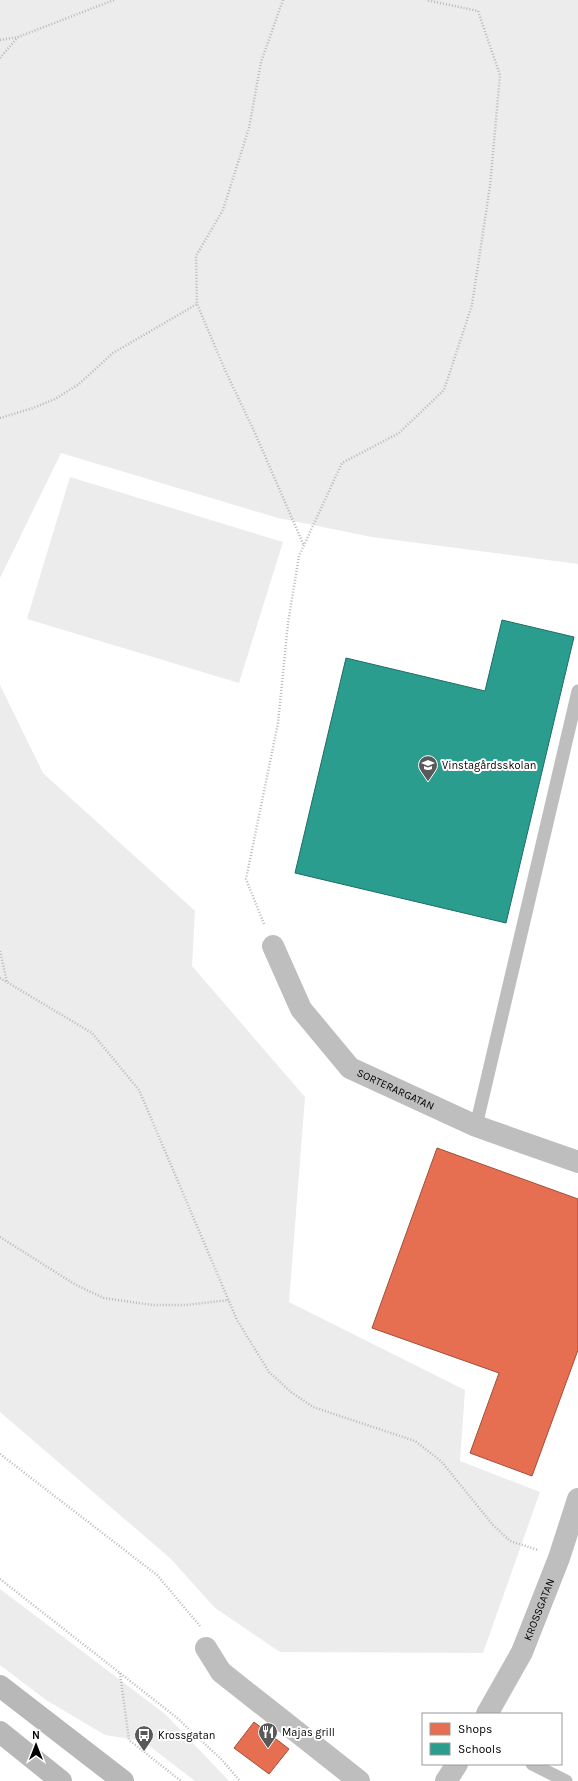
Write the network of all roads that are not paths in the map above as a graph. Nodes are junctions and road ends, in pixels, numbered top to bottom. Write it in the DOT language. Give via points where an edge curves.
graph roads {
  1 [pos="578,691"];
  2 [pos="273,946"];
  3 [pos="476,1126"];
  4 [pos="578,1162"];
  5 [pos="578,1499"];
  6 [pos="205,1639"];
  7 [pos="0,1686"];
  8 [pos="488,1713"];
  9 [pos="0,1732"];
  10 [pos="456,1765"];
  11 [pos="534,1765"];
  12 [pos="61,1781"];
  13 [pos="123,1781"];
  14 [pos="359,1781"];
  15 [pos="446,1781"];
  16 [pos="566,1781"];
  1 -- 3 [label="lane"];
  2 -- 3 [label="street, SORTERARGATAN" via="301,1009 350,1068"];
  3 -- 4 [label="street, SORTERARGATAN"];
  5 -- 8 [label="street, KROSSGATAN" via="559,1558 522,1652"];
  6 -- 14 [label="street" via="221,1672"];
  7 -- 13 [label="street"];
  9 -- 12 [label="street"];
  10 -- 15 [label="street"];
  11 -- 16 [label="lane"];
}
